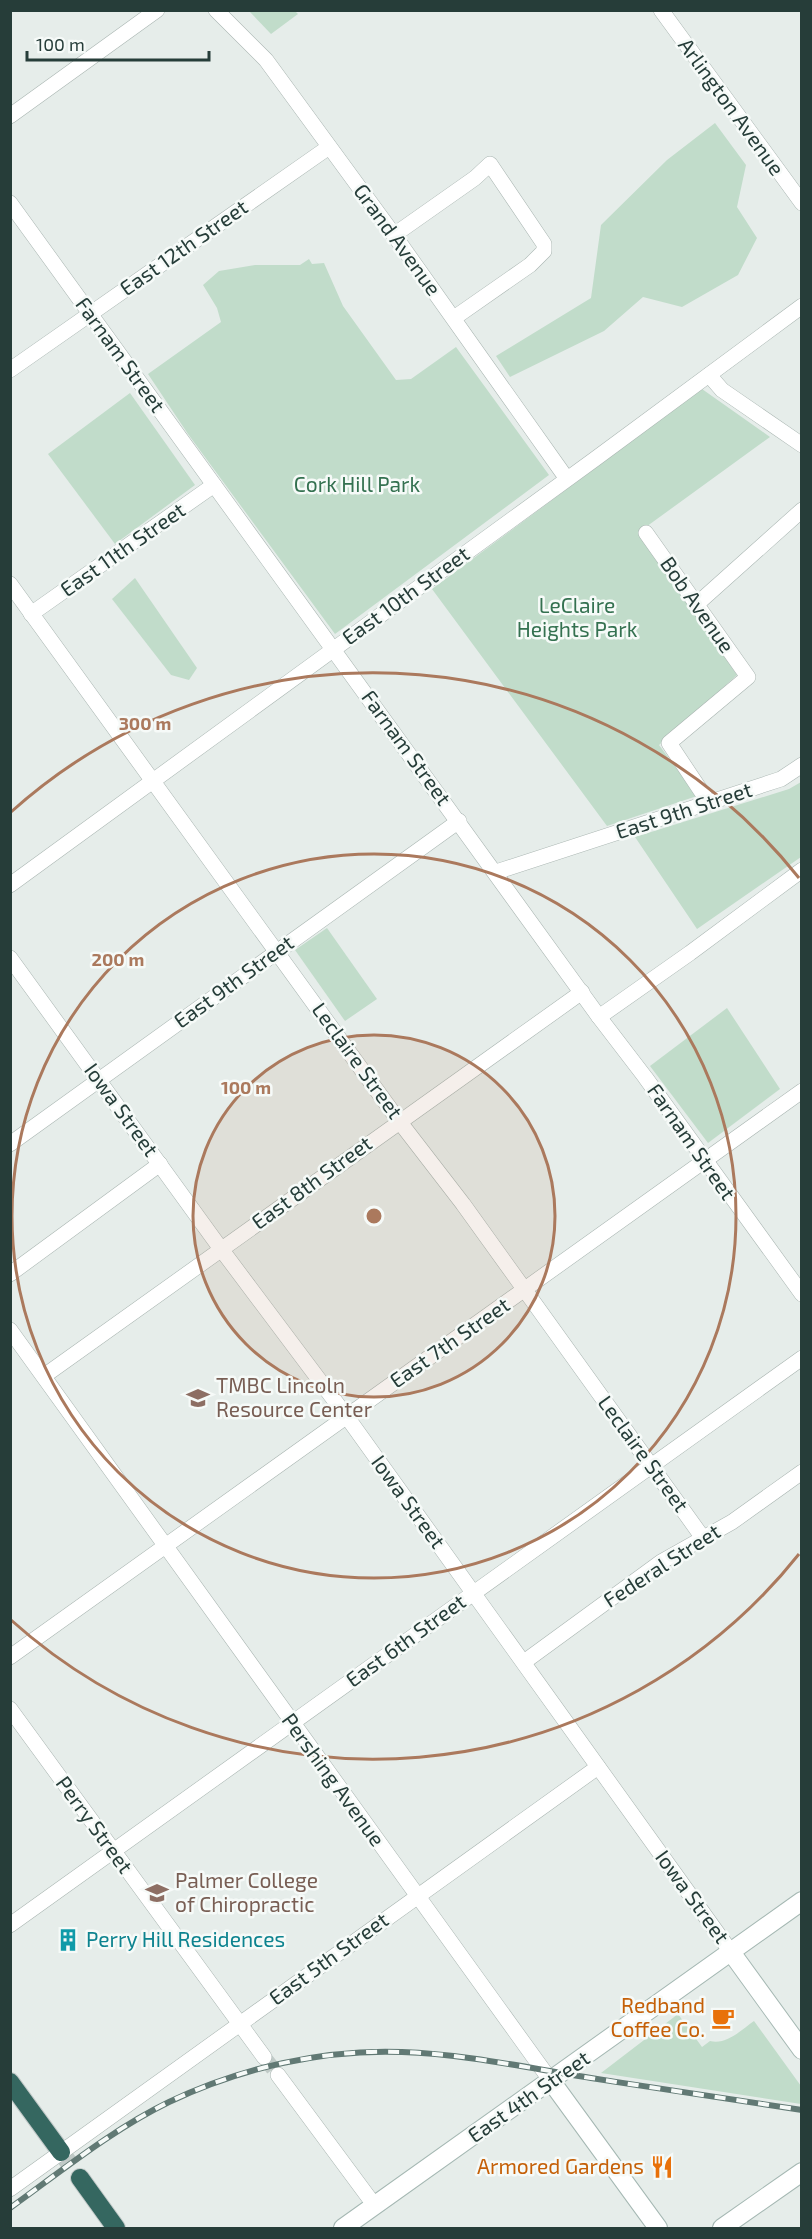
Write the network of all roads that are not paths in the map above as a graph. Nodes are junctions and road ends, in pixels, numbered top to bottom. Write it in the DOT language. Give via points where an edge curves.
graph roads {
  1 [pos="157,10"];
  2 [pos="216,10"];
  3 [pos="661,10"];
  4 [pos="10,116"];
  5 [pos="329,147"];
  6 [pos="801,202"];
  7 [pos="10,203"];
  8 [pos="394,235"];
  9 [pos="801,306"];
  10 [pos="89,313"];
  11 [pos="454,318"];
  12 [pos="10,370"];
  13 [pos="709,375"];
  14 [pos="801,445"];
  15 [pos="567,480"];
  16 [pos="214,485"];
  17 [pos="801,510"];
  18 [pos="646,533"];
  19 [pos="10,584"];
  20 [pos="697,604"];
  21 [pos="32,614"];
  22 [pos="334,648"];
  23 [pos="801,765"];
  24 [pos="153,781"];
  25 [pos="709,802"];
  26 [pos="459,821"];
  27 [pos="801,870"];
  28 [pos="496,872"];
  29 [pos="10,885"];
  30 [pos="276,951"];
  31 [pos="10,958"];
  32 [pos="582,992"];
  33 [pos="599,1017"];
  34 [pos="99,1080"];
  35 [pos="801,1091"];
  36 [pos="399,1120"];
  37 [pos="10,1144"];
  38 [pos="705,1161"];
  39 [pos="160,1164"];
  40 [pos="221,1249"];
  41 [pos="10,1274"];
  42 [pos="525,1290"];
  43 [pos="801,1294"];
  44 [pos="10,1330"];
  45 [pos="801,1358"];
  46 [pos="44,1376"];
  47 [pos="347,1417"];
  48 [pos="651,1465"];
  49 [pos="801,1472"];
  50 [pos="703,1538"];
  51 [pos="166,1547"];
  52 [pos="473,1593"];
  53 [pos="10,1658"];
  54 [pos="524,1662"];
  55 [pos="10,1709"];
  56 [pos="292,1723"];
  57 [pos="598,1767"];
  58 [pos="113,1852"];
  59 [pos="417,1896"];
  60 [pos="801,1901"];
  61 [pos="10,1925"];
  62 [pos="731,1952"];
  63 [pos="239,2023"];
  64 [pos="801,2050"];
  65 [pos="264,2057"];
  66 [pos="278,2076"];
  67 [pos="551,2081"];
  68 [pos="10,2082"];
  69 [pos="61,2152"];
  70 [pos="801,2172"];
  71 [pos="80,2178"];
  72 [pos="10,2189"];
  73 [pos="375,2206"];
  74 [pos="116,2229"];
  75 [pos="343,2229"];
  76 [pos="658,2229"];
  77 [pos="722,2229"];
  1 -- 4 [label="street"];
  2 -- 5 [label="street, Grand Avenue" via="266,60"];
  3 -- 6 [label="street, Arlington Avenue"];
  5 -- 8 [label="street, Grand Avenue"];
  5 -- 10 [label="street, East 12th Street"];
  7 -- 10 [label="street, Farnam Street"];
  8 -- 11 [label="street, Grand Avenue"];
  8 -- 11 [label="street" via="490,164 544,244 544,251 530,266"];
  9 -- 13 [label="street, East 10th Street"];
  10 -- 12 [label="street, East 12th Street"];
  10 -- 16 [label="street, Farnam Street"];
  11 -- 15 [label="street, Grand Avenue"];
  13 -- 14 [label="street" via="722,390"];
  13 -- 15 [label="street, East 10th Street"];
  15 -- 22 [label="street, East 10th Street"];
  16 -- 21 [label="street, East 11th Street"];
  16 -- 22 [label="street, Farnam Street"];
  17 -- 20 [label="street"];
  18 -- 20 [label="street, Bob Avenue"];
  19 -- 21 [label="street, Leclaire Street"];
  20 -- 25 [label="street, Bob Avenue" via="748,677 669,743"];
  21 -- 24 [label="street, Leclaire Street"];
  22 -- 24 [label="street, East 10th Street"];
  22 -- 26 [label="street, Farnam Street"];
  23 -- 25 [label="street, East 9th Street" via="781,779"];
  24 -- 29 [label="street, East 10th Street"];
  24 -- 30 [label="street, Leclaire Street"];
  25 -- 28 [label="street, East 9th Street"];
  26 -- 28 [label="street, Farnam Street"];
  26 -- 30 [label="street, East 9th Street"];
  27 -- 33 [label="street"];
  28 -- 32 [label="street, Farnam Street"];
  30 -- 34 [label="street, East 9th Street"];
  30 -- 36 [label="street, Leclaire Street"];
  31 -- 34 [label="street, Iowa Street"];
  32 -- 33 [label="street, Farnam Street"];
  32 -- 36 [label="street, East 8th Street"];
  33 -- 38 [label="street, Farnam Street"];
  34 -- 37 [label="street, East 9th Street"];
  34 -- 39 [label="street, Iowa Street"];
  35 -- 38 [label="street, East 7th Street"];
  36 -- 40 [label="street, East 8th Street"];
  36 -- 42 [label="street, Leclaire Street"];
  38 -- 42 [label="street, East 7th Street"];
  38 -- 43 [label="street, Farnam Street"];
  39 -- 40 [label="street, Iowa Street"];
  39 -- 41 [label="street"];
  40 -- 46 [label="street, East 8th Street"];
  40 -- 47 [label="street, Iowa Street"];
  42 -- 47 [label="street, East 7th Street"];
  42 -- 48 [label="street, Leclaire Street"];
  44 -- 46 [label="street, Pershing Avenue"];
  45 -- 48 [label="street, East 6th Street"];
  46 -- 51 [label="street, Pershing Avenue"];
  47 -- 51 [label="street, East 7th Street"];
  47 -- 52 [label="street, Iowa Street"];
  48 -- 50 [label="street, Leclaire Street"];
  48 -- 52 [label="street, East 6th Street"];
  49 -- 50 [label="street, Federal Street"];
  50 -- 54 [label="street, Federal Street" via="661,1562"];
  51 -- 53 [label="street, East 7th Street"];
  51 -- 56 [label="street, Pershing Avenue"];
  52 -- 54 [label="street, Iowa Street"];
  52 -- 56 [label="street, East 6th Street"];
  54 -- 57 [label="street, Iowa Street"];
  55 -- 58 [label="street, Perry Street"];
  56 -- 58 [label="street, East 6th Street"];
  56 -- 59 [label="street, Pershing Avenue"];
  57 -- 59 [label="street, East 5th Street"];
  57 -- 62 [label="street, Iowa Street"];
  58 -- 61 [label="street, East 6th Street"];
  58 -- 63 [label="street, Perry Street"];
  59 -- 63 [label="street, East 5th Street"];
  59 -- 67 [label="street, Pershing Avenue"];
  60 -- 62 [label="main road, East 4th Street"];
  62 -- 64 [label="main road, Iowa Street"];
  62 -- 67 [label="main road, East 4th Street"];
  63 -- 65 [label="street, Perry Street"];
  63 -- 69 [label="street, East 5th Street"];
  66 -- 73 [label="street"];
  67 -- 73 [label="main road, East 4th Street"];
  67 -- 76 [label="main road, Pershing Avenue"];
  68 -- 69 [label="highway"];
  69 -- 72 [label="street, East 5th Street"];
  70 -- 77 [label="main road"];
  71 -- 74 [label="highway"];
  73 -- 75 [label="main road, East 4th Street"];
}
